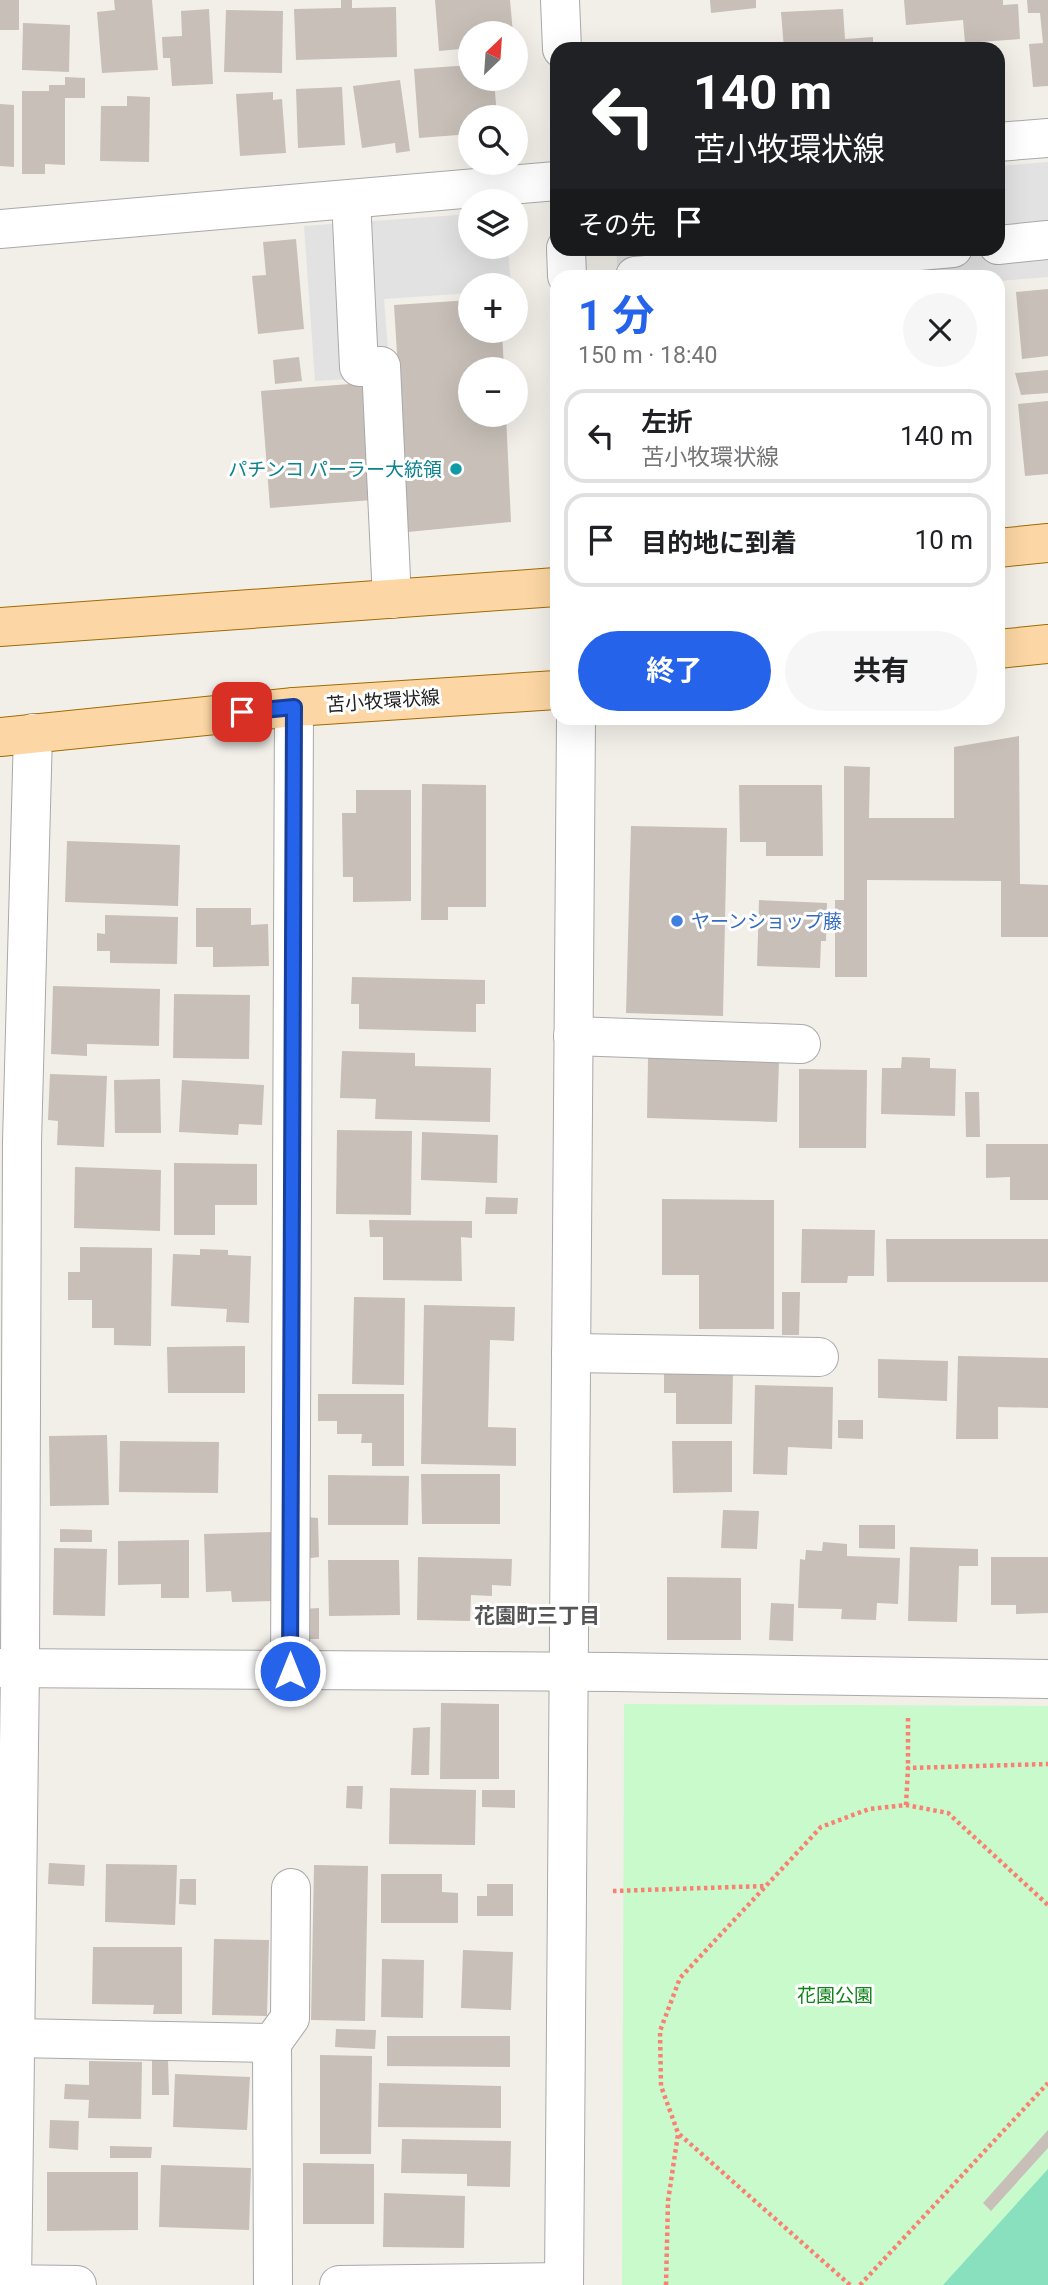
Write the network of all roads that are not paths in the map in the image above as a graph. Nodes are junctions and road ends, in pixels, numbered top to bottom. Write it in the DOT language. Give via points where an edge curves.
graph roads {
  1 [pos="560,0"];
  2 [pos="562,42"];
  3 [pos="1048,138"];
  4 [pos="1005,141"];
  5 [pos="550,182"];
  6 [pos="351,199"];
  7 [pos="0,229"];
  8 [pos="1048,240"];
  9 [pos="1005,243"];
  10 [pos="862,256"];
  11 [pos="703,270"];
  12 [pos="1048,543"];
  13 [pos="1005,547"];
  14 [pos="550,587"];
  15 [pos="392,599"];
  16 [pos="0,627"];
  17 [pos="1048,644"];
  18 [pos="1005,648"];
  19 [pos="550,690"];
  20 [pos="294,707"];
  21 [pos="576,725"];
  22 [pos="17,735"];
  23 [pos="573,1036"];
  24 [pos="801,1044"];
  25 [pos="12,1061"];
  26 [pos="11,1143"];
  27 [pos="571,1353"];
  28 [pos="819,1357"];
  29 [pos="10,1412"];
  30 [pos="10,1668"];
  31 [pos="290,1671"];
  32 [pos="569,1672"];
  33 [pos="1048,1679"];
  34 [pos="291,1888"];
  35 [pos="8,1974"];
  36 [pos="15,2038"];
  37 [pos="272,2043"];
  38 [pos="564,2283"];
  39 [pos="0,2284"];
  40 [pos="12,2285"];
  41 [pos="77,2285"];
  42 [pos="273,2285"];
  43 [pos="339,2285"];
  1 -- 2 [label="street"];
  3 -- 4 [label="street"];
  5 -- 6 [label="street"];
  6 -- 7 [label="street"];
  6 -- 15 [label="street" via="359,367 381,366"];
  8 -- 9 [label="street"];
  10 -- 11 [label="street"];
  12 -- 13 [label="main road"];
  14 -- 15 [label="main road"];
  15 -- 16 [label="main road"];
  17 -- 18 [label="main road"];
  19 -- 20 [label="main road, 苫小牧環状線"];
  20 -- 22 [label="main road, 苫小牧環状線"];
  20 -- 31 [label="street"];
  21 -- 23 [label="street"];
  22 -- 25 [label="street"];
  23 -- 24 [label="street"];
  23 -- 27 [label="street"];
  25 -- 26 [label="street"];
  26 -- 29 [label="street"];
  27 -- 28 [label="street"];
  27 -- 32 [label="street"];
  29 -- 30 [label="street"];
  30 -- 31 [label="street"];
  30 -- 35 [label="street"];
  31 -- 32 [label="street"];
  32 -- 33 [label="street"];
  32 -- 38 [label="street"];
  34 -- 37 [label="street" via="290,2018"];
  35 -- 36 [label="street"];
  36 -- 37 [label="street"];
  36 -- 40 [label="street"];
  37 -- 42 [label="street"];
  38 -- 43 [label="street"];
  39 -- 40 [label="street"];
  40 -- 41 [label="street"];
}
